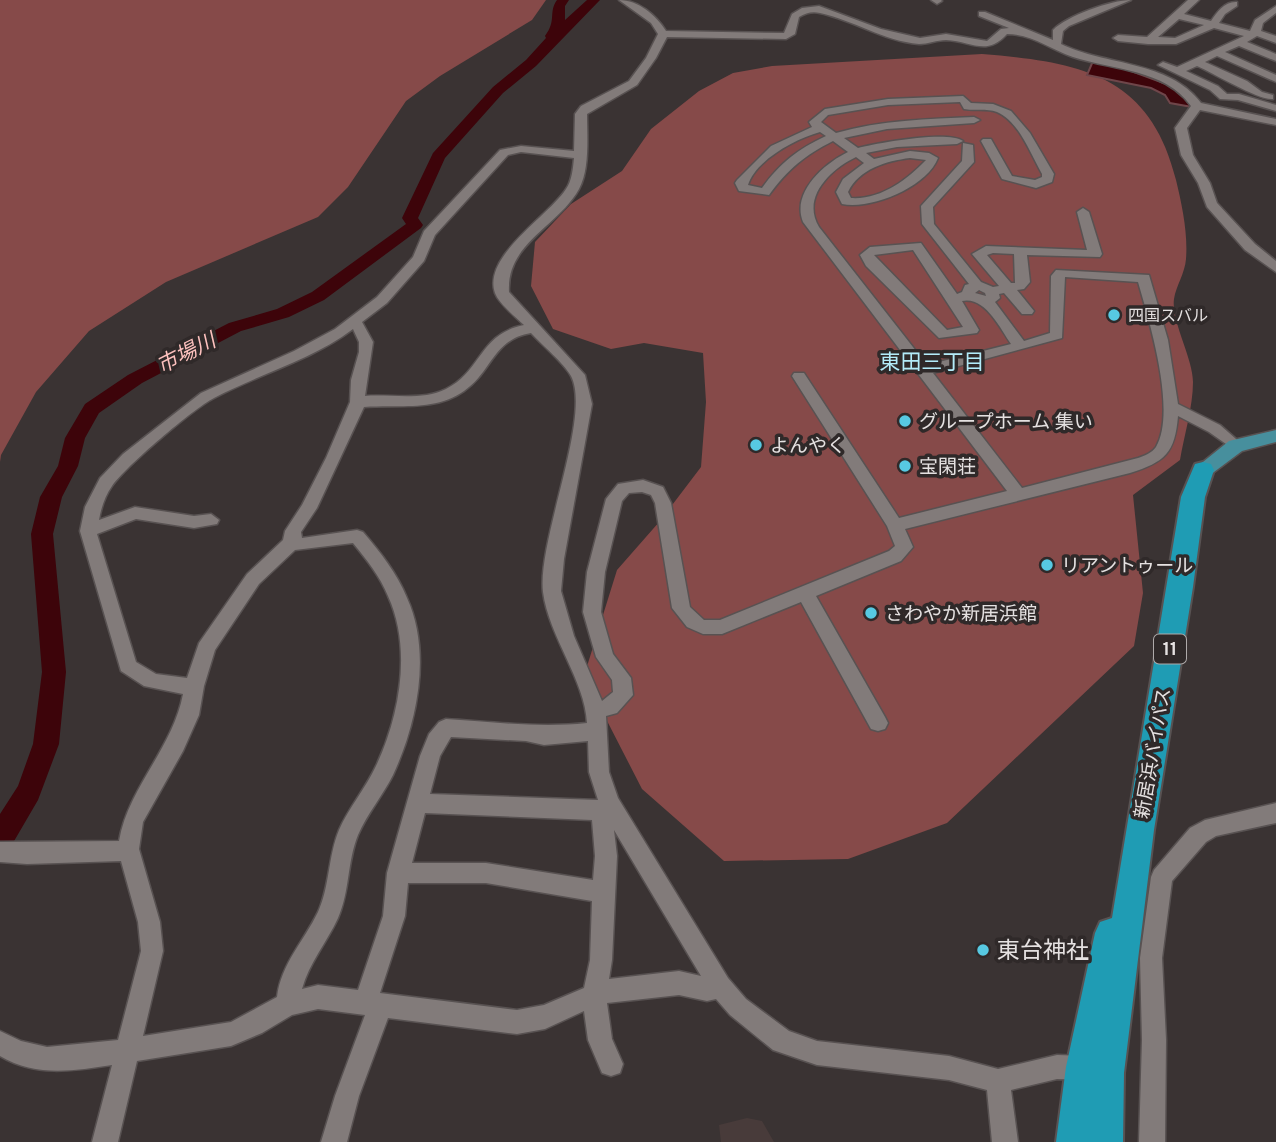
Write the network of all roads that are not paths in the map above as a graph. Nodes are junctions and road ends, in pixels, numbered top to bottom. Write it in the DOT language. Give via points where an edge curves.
graph roads {
  1 [pos="624,0"];
  2 [pos="1126,0"];
  3 [pos="1194,0"];
  4 [pos="1222,0"];
  5 [pos="1237,2"];
  6 [pos="823,5"];
  7 [pos="1276,9"];
  8 [pos="982,14"];
  9 [pos="1178,16"];
  10 [pos="1213,25"];
  11 [pos="1023,31"];
  12 [pos="1254,33"];
  13 [pos="663,34"];
  14 [pos="1118,38"];
  15 [pos="1276,40"];
  16 [pos="1148,41"];
  17 [pos="1238,42"];
  18 [pos="1055,44"];
  19 [pos="1216,52"];
  20 [pos="1276,58"];
  21 [pos="1197,62"];
  22 [pos="1163,65"];
  23 [pos="1178,71"];
  24 [pos="1276,79"];
  25 [pos="1276,99"];
  26 [pos="1197,106"];
  27 [pos="968,107"];
  28 [pos="1276,108"];
  29 [pos="974,120"];
  30 [pos="1276,122"];
  31 [pos="820,128"];
  32 [pos="834,137"];
  33 [pos="987,141"];
  34 [pos="965,143"];
  35 [pos="858,153"];
  36 [pos="578,155"];
  37 [pos="872,163"];
  38 [pos="1083,212"];
  39 [pos="1020,251"];
  40 [pos="1276,268"];
  41 [pos="981,293"];
  42 [pos="1027,311"];
  43 [pos="355,321"];
  44 [pos="533,328"];
  45 [pos="1020,346"];
  46 [pos="923,371"];
  47 [pos="799,376"];
  48 [pos="358,402"];
  49 [pos="1172,407"];
  50 [pos="1276,436"];
  51 [pos="1236,446"];
  52 [pos="1203,470"];
  53 [pos="1019,495"];
  54 [pos="211,520"];
  55 [pos="895,525"];
  56 [pos="88,531"];
  57 [pos="291,543"];
  58 [pos="805,593"];
  59 [pos="194,686"];
  60 [pos="596,710"];
  61 [pos="878,723"];
  62 [pos="598,732"];
  63 [pos="419,803"];
  64 [pos="605,807"];
  65 [pos="1276,813"];
  66 [pos="128,849"];
  67 [pos="4,853"];
  68 [pos="398,873"];
  69 [pos="604,892"];
  70 [pos="720,986"];
  71 [pos="594,995"];
  72 [pos="288,1004"];
  73 [pos="373,1004"];
  74 [pos="0,1043"];
  75 [pos="127,1050"];
  76 [pos="611,1064"];
  77 [pos="1095,1070"];
  78 [pos="998,1082"];
  79 [pos="106,1142"];
  80 [pos="334,1142"];
  81 [pos="1005,1142"];
  82 [pos="1074,1142"];
  83 [pos="1105,1142"];
  84 [pos="1152,1142"];
  1 -- 13 [label="street" via="639,6"];
  2 -- 18 [label="street" via="1066,24 1058,30"];
  3 -- 9 [label="street"];
  4 -- 5 [label="street"];
  5 -- 10 [label="street"];
  6 -- 11 [label="street" via="878,31 920,41 947,33 988,44 1004,31"];
  6 -- 13 [label="street" via="795,16 786,36"];
  7 -- 12 [label="street" via="1258,22"];
  8 -- 11 [label="street"];
  9 -- 10 [label="street"];
  9 -- 16 [label="street"];
  10 -- 12 [label="street"];
  10 -- 16 [label="street" via="1176,41"];
  11 -- 18 [label="street"];
  12 -- 15 [label="street"];
  12 -- 17 [label="street"];
  13 -- 36 [label="street" via="633,83 585,108"];
  14 -- 16 [label="street"];
  17 -- 19 [label="street"];
  17 -- 20 [label="street"];
  18 -- 26 [label="street" via="1077,56 1160,79 1187,91"];
  19 -- 21 [label="street"];
  19 -- 24 [label="street"];
  21 -- 23 [label="street"];
  21 -- 25 [label="street"];
  22 -- 23 [label="street"];
  23 -- 28 [label="street" via="1224,97"];
  26 -- 30 [label="street"];
  26 -- 40 [label="street" via="1181,128 1190,163 1211,204"];
  27 -- 29 [label="street"];
  27 -- 31 [label="street" via="963,99 860,105 825,112 815,122"];
  27 -- 33 [label="street" via="1006,112 1048,179 1036,184 1008,179"];
  29 -- 32 [label="street" via="874,127"];
  29 -- 33 [label="street"];
  31 -- 32 [label="street"];
  31 -- 32 [label="street" via="766,154 741,183 743,188 765,192 786,162"];
  32 -- 35 [label="street"];
  33 -- 34 [label="street"];
  34 -- 35 [label="street" via="889,145"];
  34 -- 41 [label="street" via="968,162 926,212 928,224"];
  35 -- 37 [label="street"];
  35 -- 46 [label="street" via="815,183 807,217"];
  36 -- 43 [label="street" via="521,149 504,152 429,234 406,276"];
  36 -- 44 [label="street" via="579,177 573,190 520,246 503,268 499,282 502,293"];
  37 -- 37 [label="street" via="908,155 932,158 896,192 846,201 842,192 847,182"];
  38 -- 39 [label="street" via="1096,254"];
  39 -- 41 [label="street" via="1023,282"];
  39 -- 41 [label="street" via="991,249 979,254"];
  41 -- 41 [label="street" via="972,330 944,335 867,255 916,246"];
  41 -- 42 [label="street"];
  41 -- 45 [label="street"];
  43 -- 48 [label="street" via="367,338 367,354 355,388"];
  43 -- 56 [label="street" via="299,354 206,396 106,482 93,507"];
  44 -- 48 [label="street" via="502,337 479,368 450,393 408,401"];
  44 -- 60 [label="street" via="578,375 584,404 552,591"];
  45 -- 46 [label="street"];
  45 -- 49 [label="street" via="1057,335 1061,273 1144,278 1165,356"];
  46 -- 53 [label="street"];
  47 -- 55 [label="street"];
  48 -- 57 [label="street"];
  49 -- 51 [label="street"];
  49 -- 53 [label="street" via="1163,450 1151,459"];
  50 -- 51 [label="main road"];
  51 -- 52 [label="main road"];
  52 -- 77 [label="highway, 新居浜バイパス / 11" via="1193,497"];
  53 -- 55 [label="street"];
  54 -- 56 [label="street" via="194,522 135,513"];
  55 -- 58 [label="street" via="904,547 895,556"];
  56 -- 59 [label="street" via="128,666 142,678 162,685"];
  57 -- 59 [label="street" via="253,579 228,614 206,648"];
  57 -- 72 [label="street" via="357,536 376,558 401,605 410,668 403,722 374,791 357,814 340,853 329,915 295,969"];
  58 -- 60 [label="street" via="722,626 708,629 690,622 681,608 663,503 657,491 643,485 624,488 614,499 596,572 592,612 605,657 621,678 623,695 610,707"];
  58 -- 61 [label="street"];
  59 -- 66 [label="street" via="189,715 133,820"];
  60 -- 62 [label="street"];
  62 -- 63 [label="street" via="544,736 446,728 430,755"];
  62 -- 64 [label="street"];
  63 -- 64 [label="street"];
  63 -- 68 [label="street"];
  64 -- 69 [label="street"];
  64 -- 70 [label="street"];
  65 -- 84 [label="street" via="1212,827 1198,835 1163,877 1151,958"];
  66 -- 67 [label="street"];
  66 -- 75 [label="street" via="149,922 152,951"];
  68 -- 69 [label="street" via="486,873"];
  68 -- 73 [label="street" via="394,916"];
  69 -- 71 [label="street" via="601,960"];
  70 -- 71 [label="street" via="707,989 679,983"];
  70 -- 78 [label="street" via="738,1007 782,1041 817,1053 949,1068"];
  71 -- 73 [label="street" via="545,1017 517,1022"];
  71 -- 76 [label="street" via="600,1040"];
  72 -- 73 [label="street" via="318,997"];
  72 -- 75 [label="street" via="254,1026 231,1034"];
  73 -- 80 [label="street"];
  74 -- 75 [label="street" via="15,1053 42,1059 77,1060"];
  75 -- 79 [label="street"];
  77 -- 78 [label="street" via="1057,1067"];
  77 -- 82 [label="highway, 新居浜バイパス / 11"];
  77 -- 83 [label="highway, 新居浜バイパス / 11"];
  78 -- 81 [label="street"];
}
